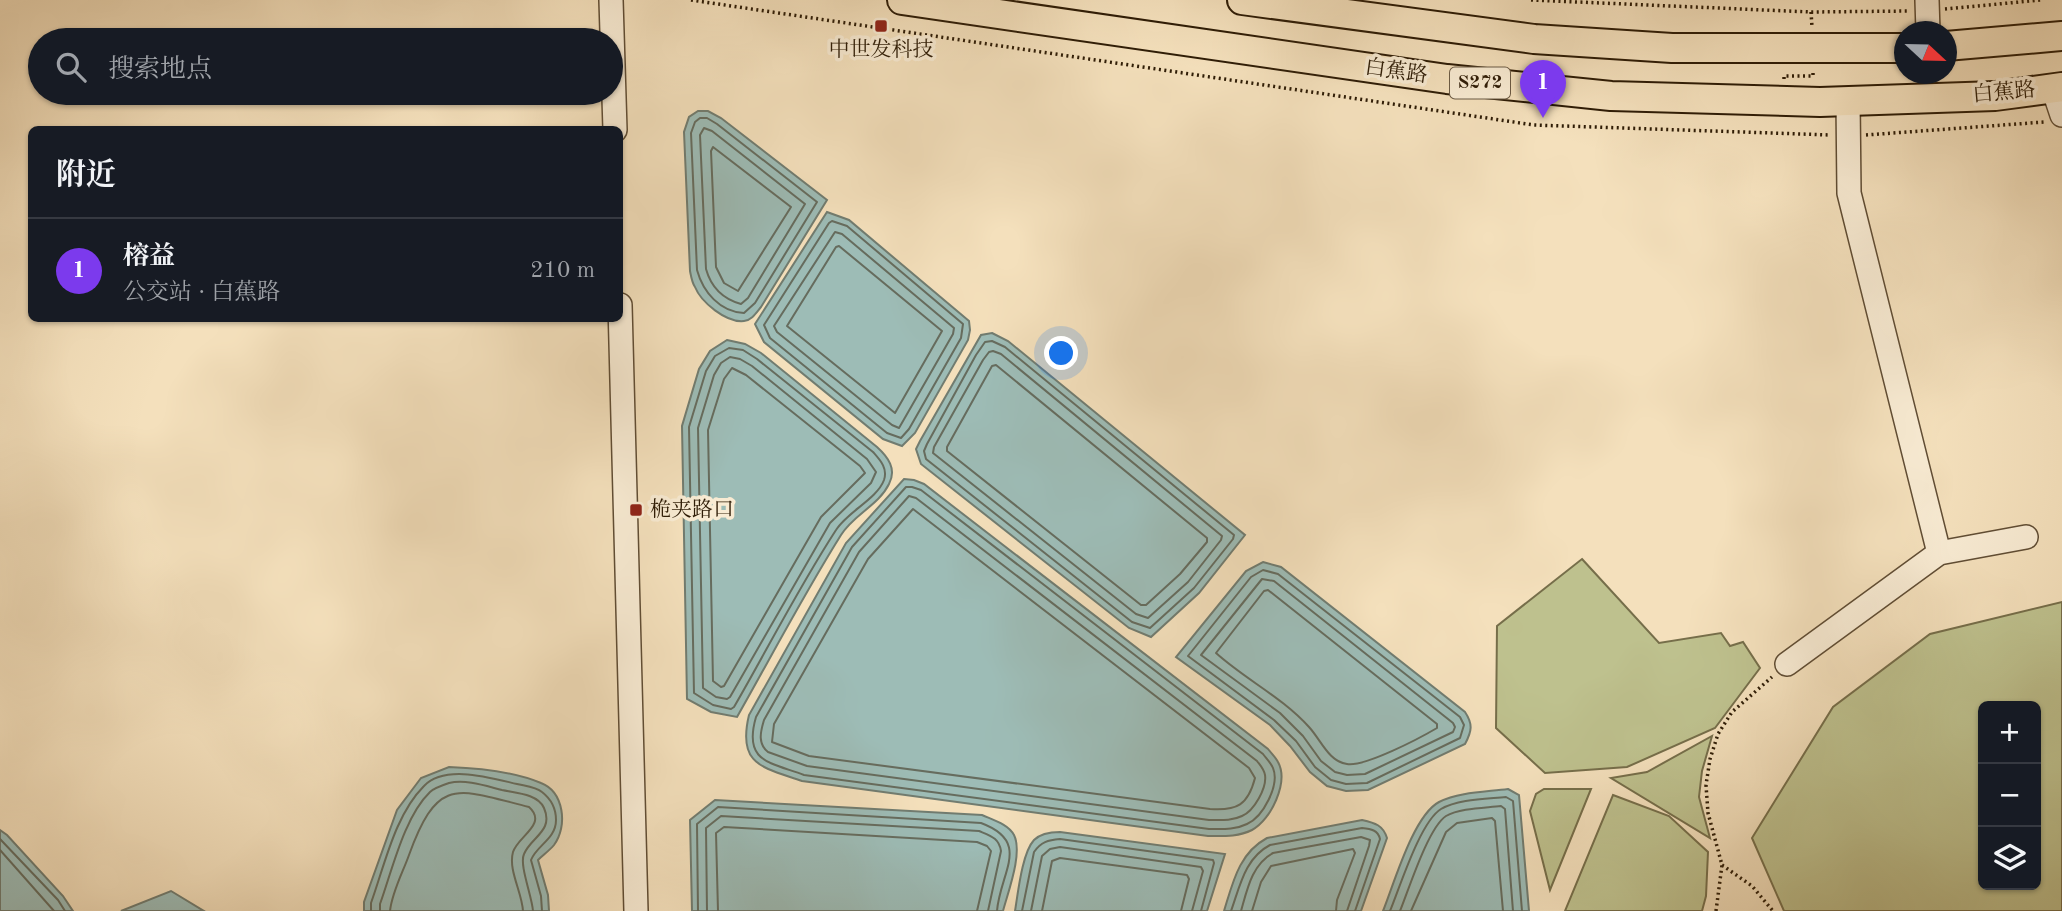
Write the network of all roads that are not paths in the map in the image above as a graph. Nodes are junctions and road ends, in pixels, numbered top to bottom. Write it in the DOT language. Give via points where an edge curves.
graph roads {
  1 [pos="611,0"];
  2 [pos="902,0"];
  3 [pos="1242,0"];
  4 [pos="612,28"];
  5 [pos="2062,36"];
  6 [pos="1957,45"];
  7 [pos="1894,48"];
  8 [pos="2058,88"];
  9 [pos="1849,101"];
  10 [pos="614,105"];
  11 [pos="2062,115"];
  12 [pos="615,126"];
  13 [pos="620,322"];
  14 [pos="2026,537"];
  15 [pos="1940,553"];
  16 [pos="1787,664"];
  17 [pos="636,911"];
  1 -- 4 [label="street"];
  2 -- 9 [label="main road, 白蕉路 / S272" via="1447,79 1611,96"];
  3 -- 7 [label="main road, S272" via="1534,39 1672,48"];
  5 -- 6 [label="main road"];
  8 -- 9 [label="main road, 白蕉路 / S272" via="1995,96"];
  8 -- 11 [label="street"];
  9 -- 15 [label="street" via="1849,193"];
  10 -- 12 [label="street"];
  13 -- 17 [label="street"];
  14 -- 15 [label="street"];
  15 -- 16 [label="street"];
}
